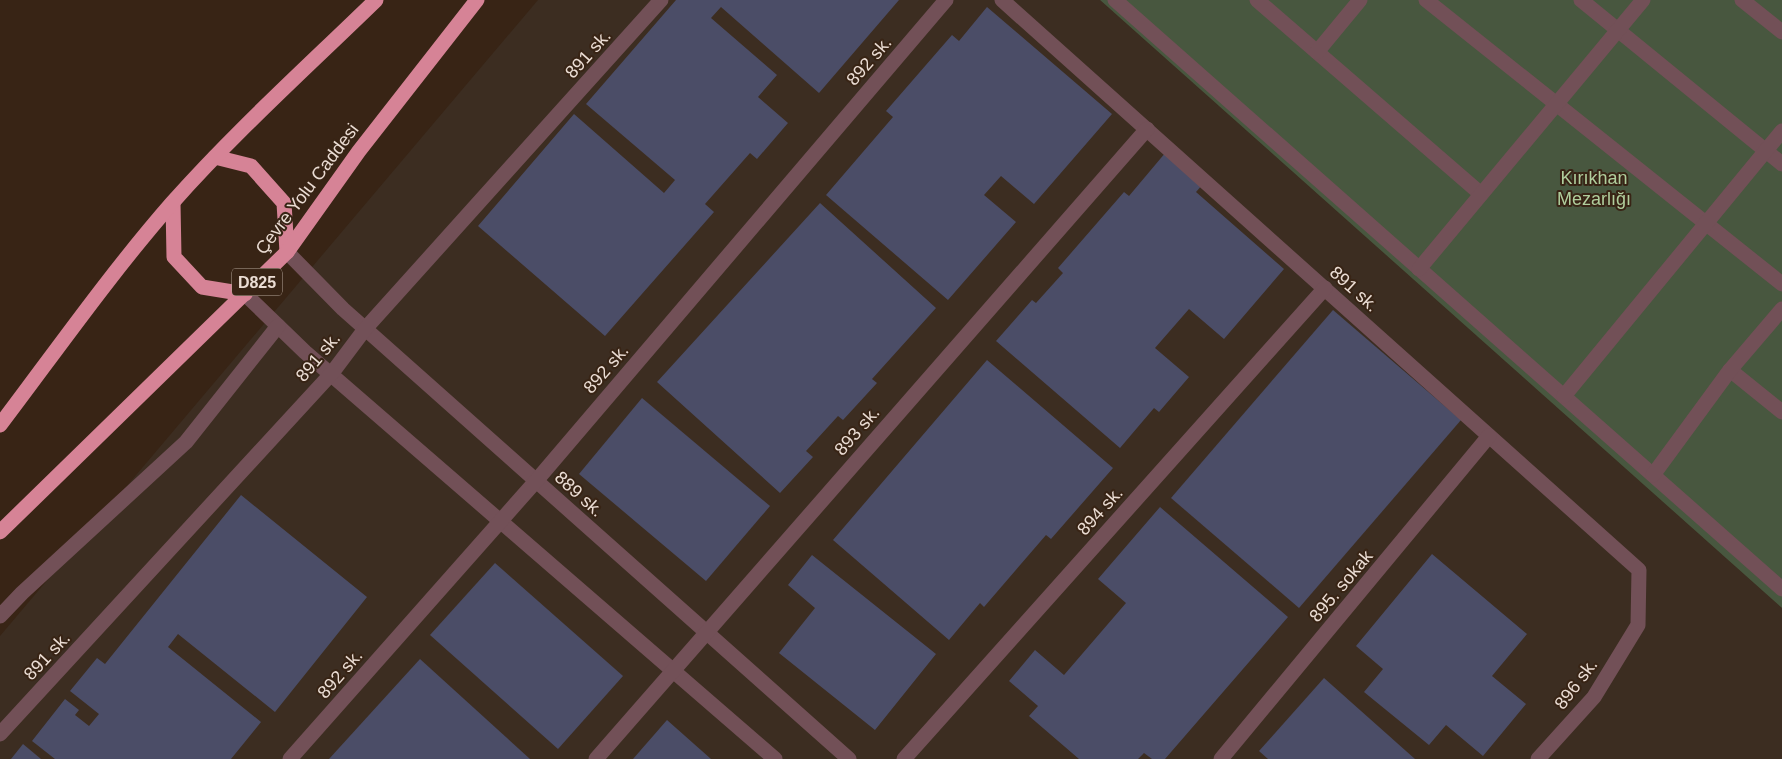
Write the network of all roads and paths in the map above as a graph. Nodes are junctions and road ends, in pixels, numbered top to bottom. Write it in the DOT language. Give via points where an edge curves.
graph roads {
  1 [pos="376,0"];
  2 [pos="477,0"];
  3 [pos="661,0"];
  4 [pos="946,0"];
  5 [pos="1002,0"];
  6 [pos="1115,0"];
  7 [pos="1257,0"];
  8 [pos="1360,0"];
  9 [pos="1426,0"];
  10 [pos="1581,0"];
  11 [pos="1643,0"];
  12 [pos="1742,0"];
  13 [pos="1618,30"];
  14 [pos="1782,32"];
  15 [pos="1317,52"];
  16 [pos="1556,104"];
  17 [pos="1147,129"];
  18 [pos="1782,131"];
  19 [pos="1766,151"];
  20 [pos="214,157"];
  21 [pos="1782,164"];
  22 [pos="1481,194"];
  23 [pos="173,202"];
  24 [pos="1706,223"];
  25 [pos="288,252"];
  26 [pos="1419,269"];
  27 [pos="1782,284"];
  28 [pos="1325,288"];
  29 [pos="245,294"];
  30 [pos="1782,309"];
  31 [pos="278,326"];
  32 [pos="365,329"];
  33 [pos="1730,370"];
  34 [pos="332,373"];
  35 [pos="1564,396"];
  36 [pos="1782,412"];
  37 [pos="0,425"];
  38 [pos="1490,436"];
  39 [pos="1653,475"];
  40 [pos="536,480"];
  41 [pos="500,520"];
  42 [pos="0,532"];
  43 [pos="1782,589"];
  44 [pos="0,616"];
  45 [pos="1638,625"];
  46 [pos="706,632"];
  47 [pos="674,672"];
  48 [pos="0,734"];
  49 [pos="290,759"];
  50 [pos="596,759"];
  51 [pos="775,759"];
  52 [pos="849,759"];
  53 [pos="904,759"];
  54 [pos="1221,759"];
  55 [pos="1538,759"];
  1 -- 20 [label="highway"];
  2 -- 25 [label="highway, Çevre Yolu Caddesi / D825" via="359,151"];
  3 -- 32 [label="lane, 891 sk."];
  4 -- 40 [label="lane, 892 sk."];
  5 -- 17 [label="lane, 891 sk."];
  6 -- 26 [label="lane"];
  7 -- 15 [label="lane"];
  8 -- 15 [label="lane"];
  9 -- 16 [label="lane"];
  10 -- 13 [label="lane"];
  11 -- 13 [label="lane"];
  12 -- 14 [label="lane"];
  13 -- 16 [label="lane"];
  13 -- 19 [label="lane"];
  15 -- 22 [label="lane"];
  16 -- 22 [label="lane"];
  16 -- 24 [label="lane"];
  17 -- 28 [label="lane, 891 sk."];
  17 -- 46 [label="lane, 893 sk."];
  18 -- 19 [label="lane"];
  19 -- 21 [label="lane"];
  19 -- 24 [label="lane"];
  20 -- 23 [label="highway"];
  20 -- 25 [label="highway" via="251,166 284,203"];
  22 -- 26 [label="lane"];
  23 -- 29 [label="highway" via="174,256 202,287"];
  23 -- 37 [label="highway" via="130,252"];
  24 -- 27 [label="lane"];
  24 -- 35 [label="lane"];
  25 -- 29 [label="highway, Çevre Yolu Caddesi / D825"];
  25 -- 32 [label="lane, 889 sk."];
  26 -- 35 [label="lane"];
  28 -- 38 [label="lane, 891 sk."];
  28 -- 53 [label="lane, 894 sk."];
  29 -- 31 [label="lane"];
  29 -- 42 [label="highway, Çevre Yolu Caddesi / D825"];
  30 -- 33 [label="lane"];
  31 -- 34 [label="lane"];
  31 -- 44 [label="lane" via="186,442"];
  32 -- 34 [label="lane, 891 sk."];
  32 -- 40 [label="lane, 889 sk."];
  33 -- 36 [label="lane"];
  33 -- 39 [label="lane"];
  34 -- 41 [label="lane"];
  34 -- 48 [label="lane, 891 sk."];
  35 -- 39 [label="lane"];
  38 -- 45 [label="lane, 891 sk." via="1639,570"];
  38 -- 54 [label="lane, 895. sokak"];
  39 -- 43 [label="lane"];
  40 -- 41 [label="lane, 892 sk."];
  40 -- 46 [label="lane, 889 sk."];
  41 -- 47 [label="lane"];
  41 -- 49 [label="lane, 892 sk."];
  45 -- 55 [label="lane, 896 sk." via="1594,697"];
  46 -- 47 [label="lane, 893 sk."];
  46 -- 52 [label="lane, 889 sk."];
  47 -- 50 [label="lane, 893 sk."];
  47 -- 51 [label="lane"];
}
